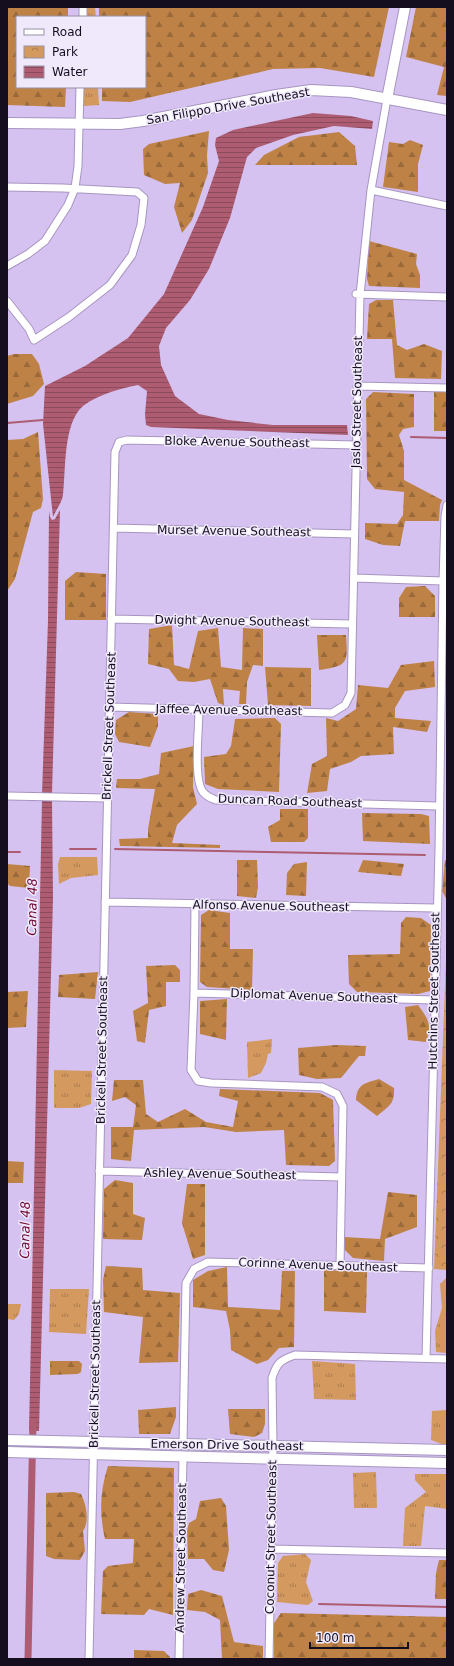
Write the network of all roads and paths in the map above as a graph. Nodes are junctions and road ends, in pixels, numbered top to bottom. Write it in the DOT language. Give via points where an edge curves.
graph roads {
  1 [pos="405,7"];
  2 [pos="80,88"];
  3 [pos="387,99"];
  4 [pos="447,110"];
  5 [pos="7,123"];
  6 [pos="79,124"];
  7 [pos="7,186"];
  8 [pos="75,188"];
  9 [pos="371,190"];
  10 [pos="447,206"];
  11 [pos="7,266"];
  12 [pos="358,294"];
  13 [pos="447,297"];
  14 [pos="7,301"];
  15 [pos="357,386"];
  16 [pos="447,388"];
  17 [pos="119,442"];
  18 [pos="356,445"];
  19 [pos="447,505"];
  20 [pos="114,528"];
  21 [pos="354,534"];
  22 [pos="354,578"];
  23 [pos="443,581"];
  24 [pos="112,619"];
  25 [pos="352,624"];
  26 [pos="445,672"];
  27 [pos="345,705"];
  28 [pos="110,707"];
  29 [pos="199,710"];
  30 [pos="7,796"];
  31 [pos="107,798"];
  32 [pos="438,806"];
  33 [pos="439,849"];
  34 [pos="447,849"];
  35 [pos="105,902"];
  36 [pos="195,905"];
  37 [pos="436,908"];
  38 [pos="194,993"];
  39 [pos="434,1000"];
  40 [pos="99,1171"];
  41 [pos="341,1177"];
  42 [pos="340,1266"];
  43 [pos="429,1268"];
  44 [pos="426,1358"];
  45 [pos="447,1359"];
  46 [pos="7,1440"];
  47 [pos="94,1441"];
  48 [pos="183,1444"];
  49 [pos="273,1446"];
  50 [pos="447,1450"];
  51 [pos="7,1452"];
  52 [pos="94,1454"];
  53 [pos="183,1456"];
  54 [pos="273,1458"];
  55 [pos="447,1462"];
  56 [pos="271,1549"];
  57 [pos="447,1553"];
  58 [pos="89,1659"];
  59 [pos="179,1659"];
  60 [pos="269,1659"];
  1 -- 3 [label="street"];
  2 -- 6 [label="street"];
  3 -- 4 [label="street, San Filippo Drive Southeast"];
  3 -- 6 [label="street, San Filippo Drive Southeast" via="352,92 311,90 143,121"];
  3 -- 9 [label="street, Jaslo Street Southeast"];
  5 -- 6 [label="street, San Filippo Drive Southeast"];
  6 -- 8 [label="street"];
  7 -- 8 [label="street"];
  8 -- 11 [label="street" via="68,205 45,241"];
  8 -- 14 [label="street" via="137,192 144,198 141,225 132,255 110,285 34,340 29,329"];
  9 -- 10 [label="street"];
  9 -- 12 [label="street, Jaslo Street Southeast"];
  12 -- 13 [label="street"];
  12 -- 15 [label="street, Jaslo Street Southeast"];
  15 -- 16 [label="street"];
  15 -- 18 [label="street, Jaslo Street Southeast"];
  17 -- 18 [label="street, Bloke Avenue Southeast" via="127,440"];
  17 -- 20 [label="street, Brickell Street Southeast" via="116,452"];
  18 -- 21 [label="street, Jaslo Street Southeast"];
  19 -- 23 [label="street, Hutchins Street Southeast"];
  20 -- 21 [label="street, Murset Avenue Southeast"];
  20 -- 24 [label="street, Brickell Street Southeast"];
  21 -- 22 [label="street, Jaslo Street Southeast"];
  22 -- 23 [label="street"];
  22 -- 25 [label="street, Jaslo Street Southeast"];
  23 -- 26 [label="street, Hutchins Street Southeast"];
  24 -- 25 [label="street, Dwight Avenue Southeast"];
  24 -- 28 [label="street, Brickell Street Southeast"];
  25 -- 27 [label="street, Jaslo Street Southeast" via="351,693"];
  26 -- 32 [label="street, Hutchins Street Southeast"];
  27 -- 29 [label="street, Jaffee Avenue Southeast" via="332,713"];
  28 -- 29 [label="street, Jaffee Avenue Southeast"];
  28 -- 31 [label="street, Brickell Street Southeast"];
  29 -- 32 [label="street, Duncan Road Southeast" via="197,774 202,791 208,797 224,800"];
  30 -- 31 [label="street"];
  31 -- 35 [label="street, Brickell Street Southeast"];
  32 -- 33 [label="street, Hutchins Street Southeast"];
  33 -- 34 [label="street"];
  33 -- 37 [label="street, Hutchins Street Southeast"];
  35 -- 36 [label="street, Alfonso Avenue Southeast"];
  35 -- 40 [label="street, Brickell Street Southeast"];
  36 -- 37 [label="street, Alfonso Avenue Southeast"];
  36 -- 38 [label="street"];
  37 -- 39 [label="street, Hutchins Street Southeast"];
  38 -- 39 [label="street, Diplomat Avenue Southeast"];
  38 -- 41 [label="street" via="191,1070 198,1081 322,1087 337,1094 343,1106"];
  39 -- 43 [label="street, Hutchins Street Southeast"];
  40 -- 41 [label="street, Ashley Avenue Southeast"];
  40 -- 47 [label="street, Brickell Street Southeast"];
  41 -- 42 [label="street"];
  42 -- 43 [label="street, Corinne Avenue Southeast"];
  42 -- 48 [label="street, Corinne Avenue Southeast" via="208,1262 194,1269 186,1283"];
  43 -- 44 [label="street, Hutchins Street Southeast"];
  44 -- 45 [label="street"];
  44 -- 49 [label="street, Coconut Street Southeast" via="295,1355 282,1360 272,1378"];
  46 -- 47 [label="street, Emerson Drive Southeast"];
  47 -- 48 [label="street, Emerson Drive Southeast"];
  47 -- 52 [label="street, Brickell Street Southeast"];
  48 -- 49 [label="street, Emerson Drive Southeast"];
  49 -- 50 [label="street, Emerson Drive Southeast"];
  49 -- 54 [label="street, Coconut Street Southeast"];
  51 -- 52 [label="street, Emerson Drive Southeast"];
  52 -- 53 [label="street, Emerson Drive Southeast"];
  52 -- 58 [label="street, Brickell Street Southeast"];
  53 -- 54 [label="street, Emerson Drive Southeast"];
  53 -- 59 [label="street, Andrew Street Southeast"];
  54 -- 55 [label="street, Emerson Drive Southeast"];
  54 -- 56 [label="street, Coconut Street Southeast"];
  56 -- 57 [label="street"];
  56 -- 60 [label="street, Coconut Street Southeast"];
}
